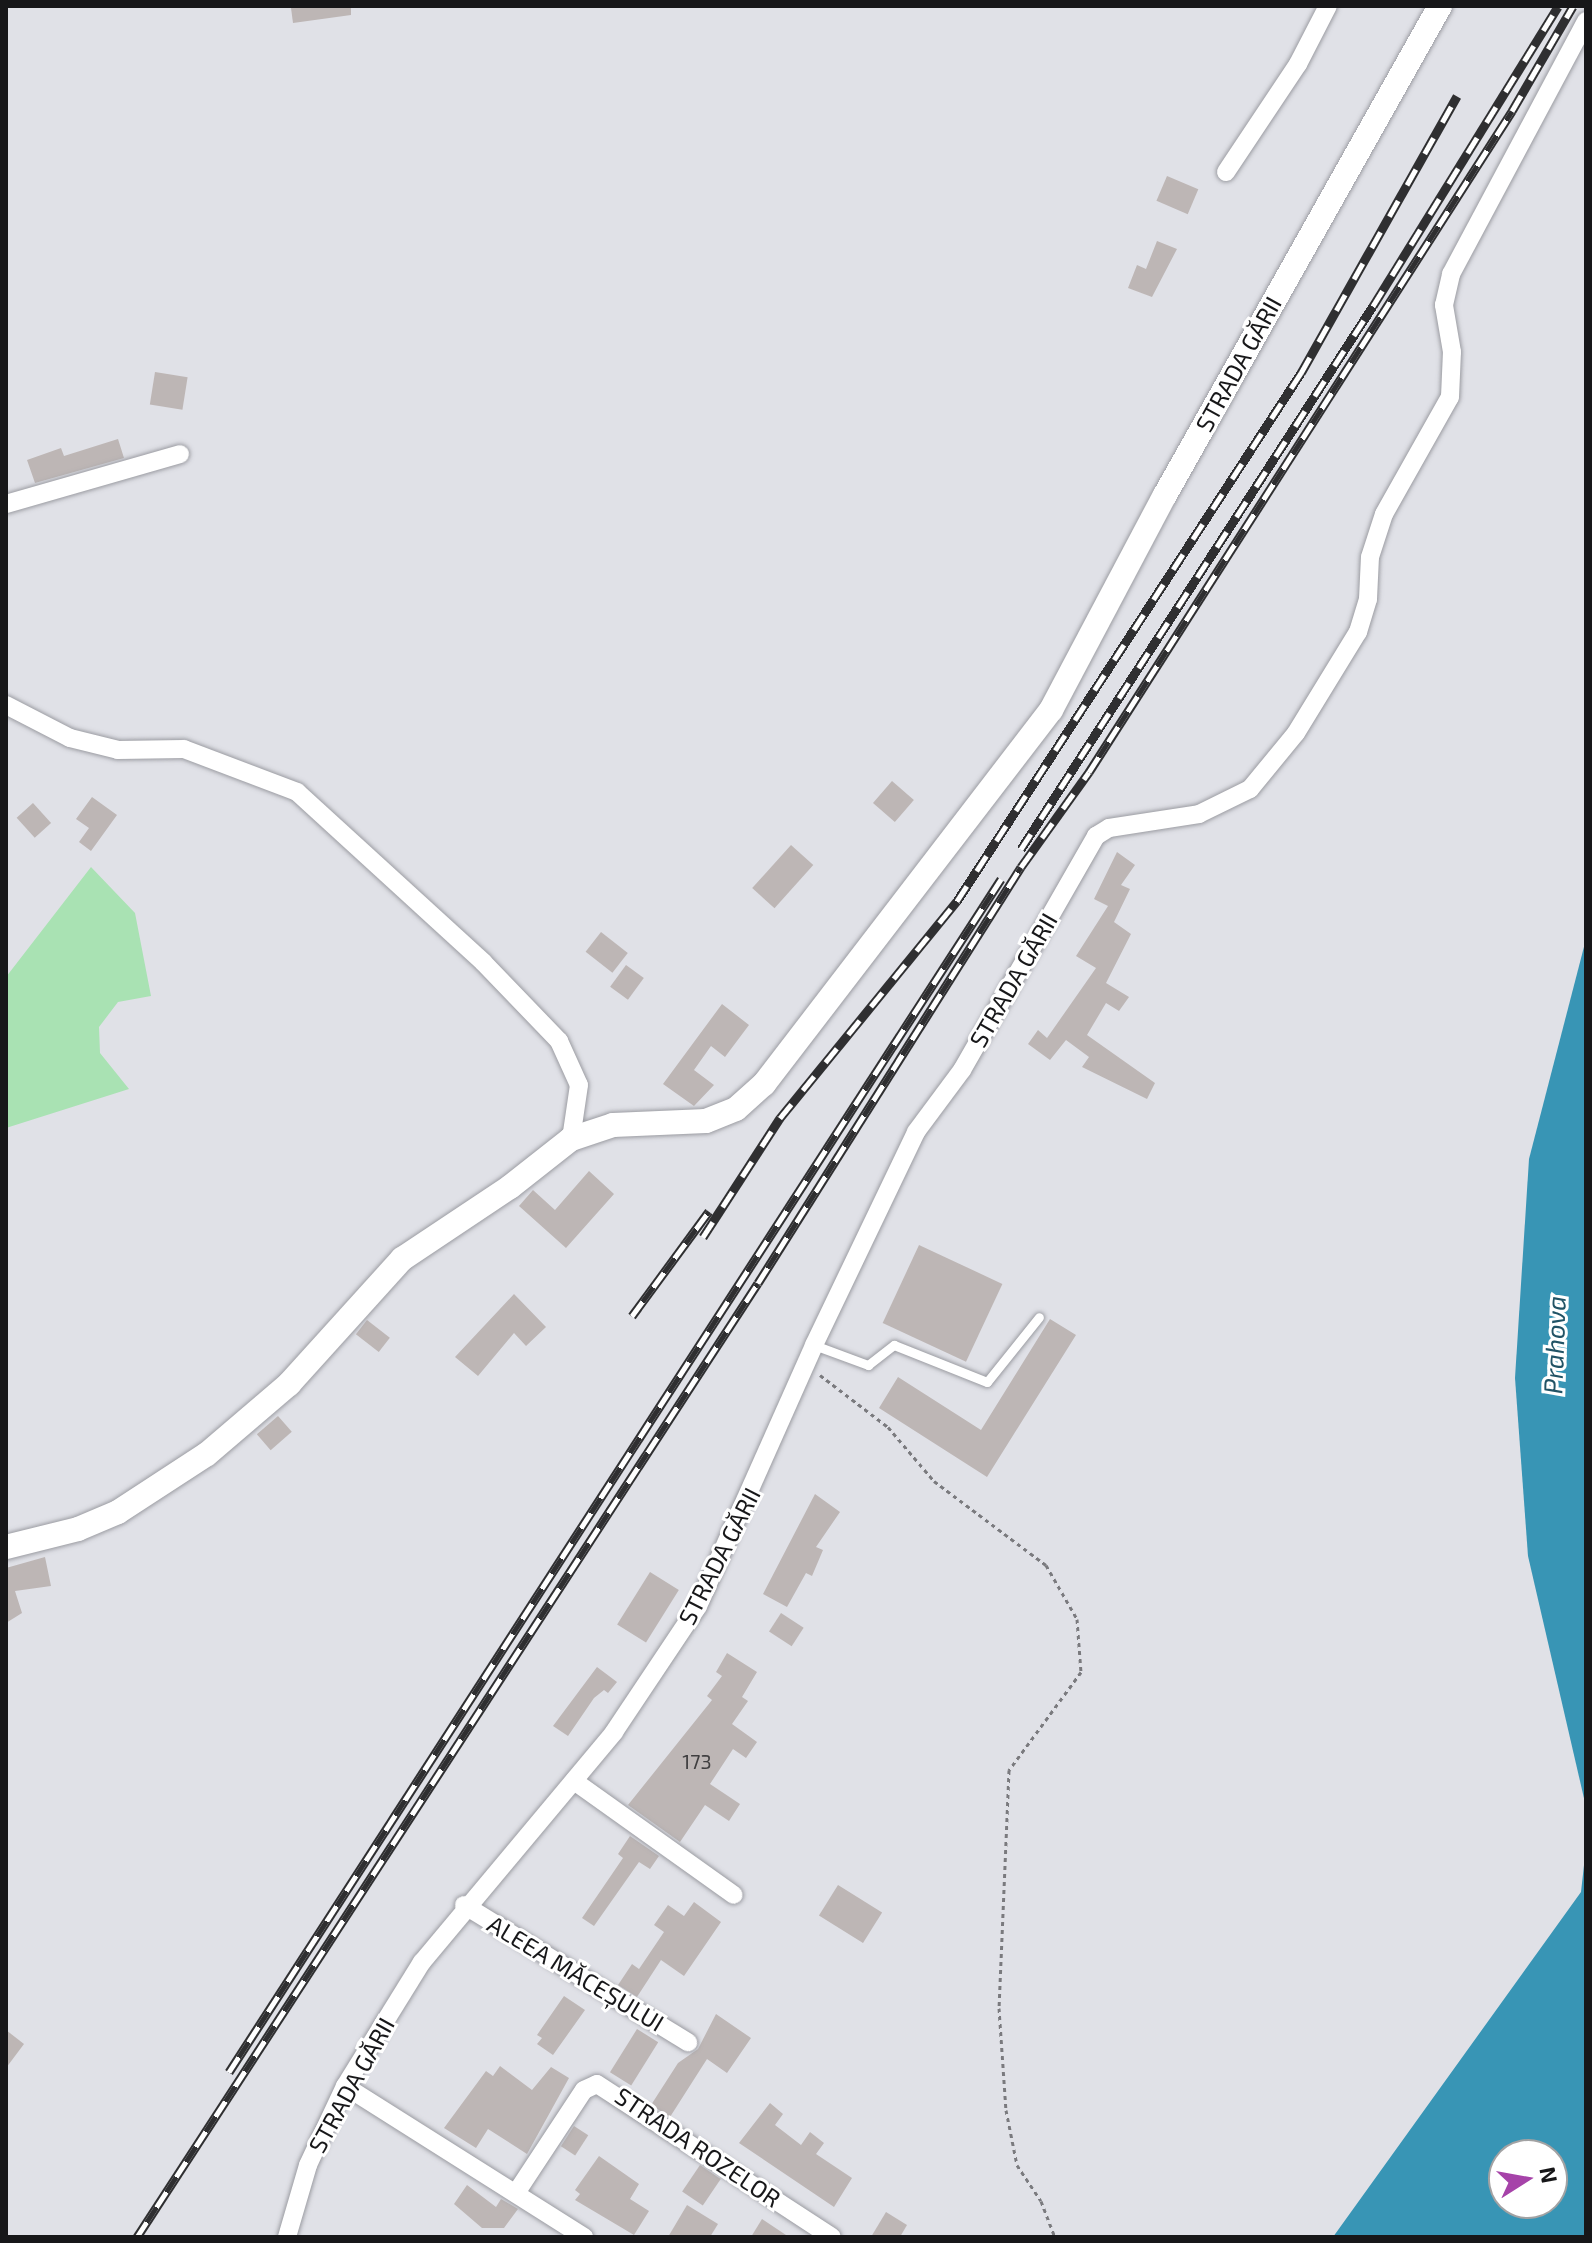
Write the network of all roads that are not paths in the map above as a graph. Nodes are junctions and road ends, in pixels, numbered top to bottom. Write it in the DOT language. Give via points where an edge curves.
graph roads {
  1 [pos="1328,6"];
  2 [pos="1440,6"];
  3 [pos="1586,21"];
  4 [pos="1226,172"];
  5 [pos="180,454"];
  6 [pos="6,504"];
  7 [pos="6,705"];
  8 [pos="571,1139"];
  9 [pos="1039,1317"];
  10 [pos="814,1345"];
  11 [pos="6,1547"];
  12 [pos="574,1781"];
  13 [pos="734,1895"];
  14 [pos="464,1905"];
  15 [pos="688,2042"];
  16 [pos="345,2086"];
  17 [pos="516,2193"];
  18 [pos="287,2237"];
  19 [pos="584,2237"];
  20 [pos="832,2237"];
  1 -- 4 [label="street" via="1298,64"];
  2 -- 8 [label="street, STRADA GĂRII" via="1165,495 1051,710 808,1030 749,1099 722,1116 601,1127"];
  3 -- 10 [label="street, STRADA GĂRII" via="1451,274 1444,305 1452,352 1450,397 1384,514 1370,557 1368,599 1358,632 1296,733 1250,789 1199,814 1109,828 1096,836 962,1070 916,1132"];
  5 -- 6 [label="street"];
  7 -- 8 [label="street" via="70,738 118,750 184,749 297,792 483,962 559,1041 579,1085"];
  8 -- 11 [label="street, STRADA GĂRII" via="402,1259 289,1384 207,1454 118,1512 78,1529"];
  9 -- 10 [label="lane" via="987,1382 894,1345 868,1365"];
  10 -- 12 [label="street, STRADA GĂRII" via="698,1606 614,1732"];
  12 -- 13 [label="street"];
  12 -- 14 [label="street, STRADA GĂRII"];
  14 -- 15 [label="street, ALEEA MĂCEȘULUI"];
  14 -- 16 [label="street, STRADA GĂRII"];
  16 -- 17 [label="street"];
  16 -- 18 [label="street, STRADA GĂRII" via="308,2165"];
  17 -- 19 [label="street"];
  17 -- 20 [label="street, STRADA ROZELOR" via="584,2090 597,2084"];
}
